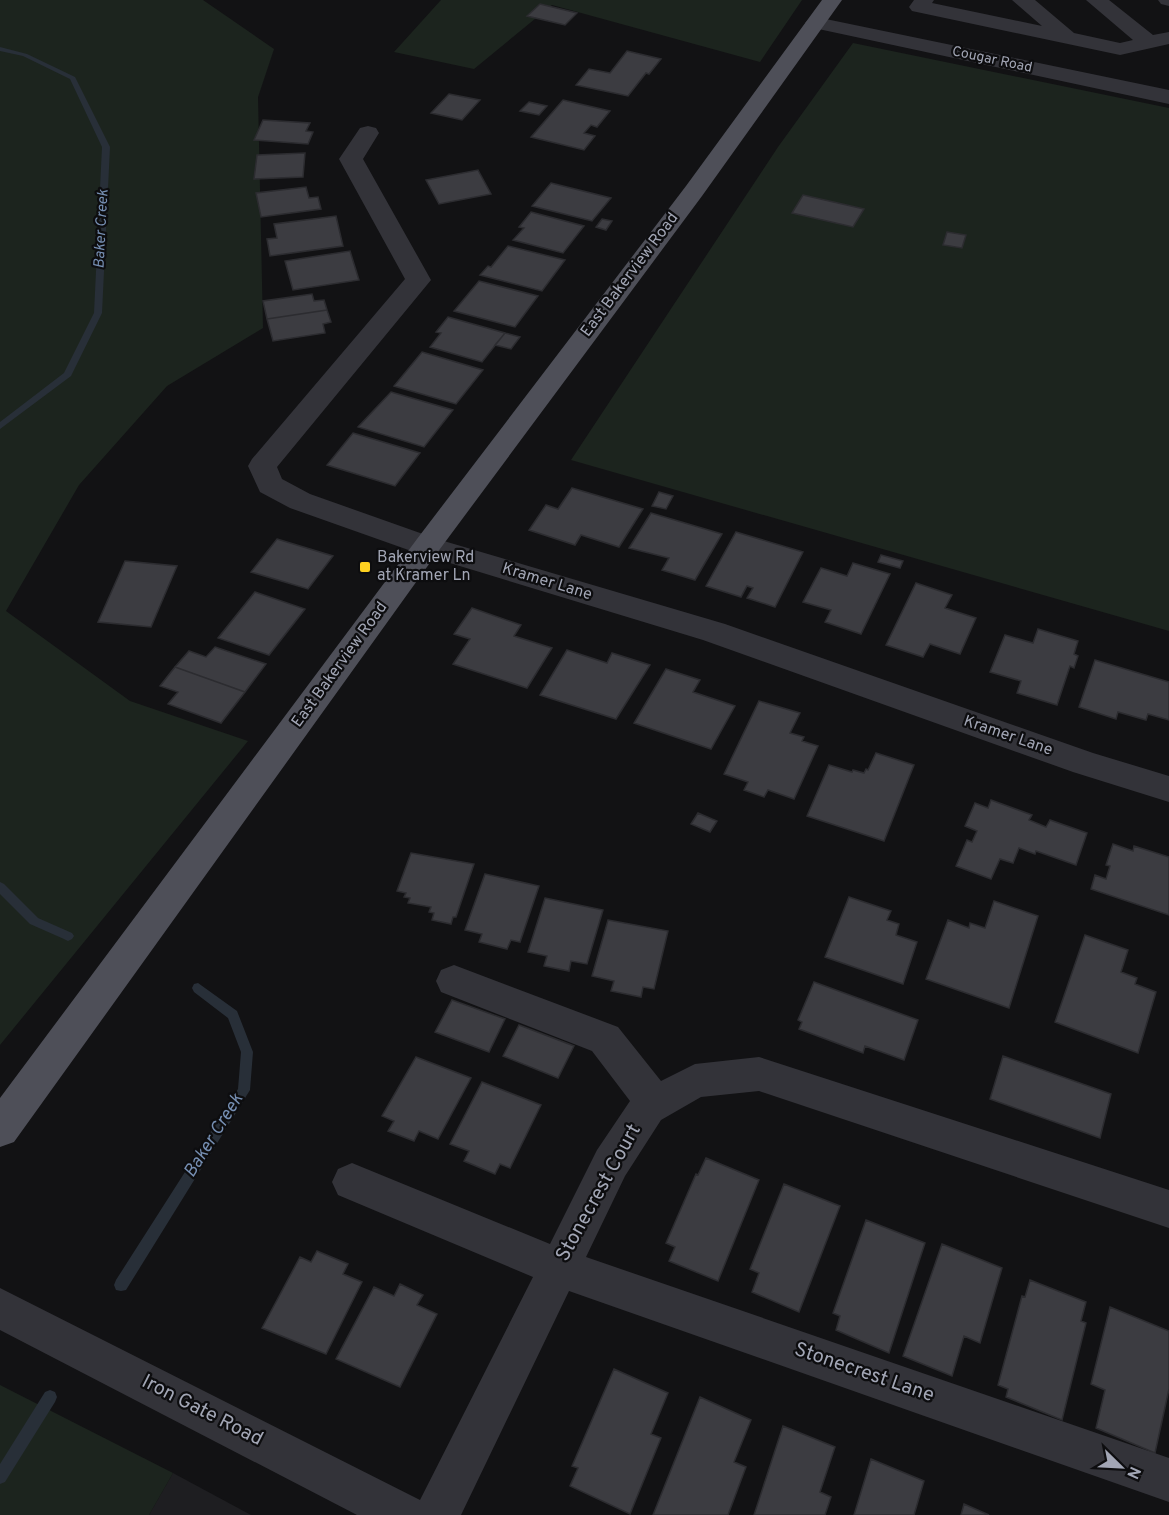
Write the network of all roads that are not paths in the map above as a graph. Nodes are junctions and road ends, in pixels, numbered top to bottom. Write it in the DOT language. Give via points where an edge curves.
graph roads {
  1 [pos="924,0"];
  2 [pos="1022,0"];
  3 [pos="1096,0"];
  4 [pos="824,12"];
  5 [pos="1068,37"];
  6 [pos="1159,40"];
  7 [pos="1169,83"];
  8 [pos="1142,91"];
  9 [pos="1169,97"];
  10 [pos="368,133"];
  11 [pos="427,546"];
  12 [pos="1169,789"];
  13 [pos="454,981"];
  14 [pos="655,1103"];
  15 [pos="0,1129"];
  16 [pos="352,1182"];
  17 [pos="1169,1209"];
  18 [pos="558,1267"];
  19 [pos="0,1308"];
  20 [pos="1169,1480"];
  21 [pos="404,1515"];
  22 [pos="437,1515"];
  1 -- 5 [label="street" via="919,7"];
  2 -- 5 [label="street"];
  3 -- 6 [label="street"];
  4 -- 8 [label="street, Cougar Road"];
  4 -- 11 [label="main road, East Bakerview Road"];
  5 -- 6 [label="street" via="1120,49"];
  7 -- 8 [label="street"];
  8 -- 9 [label="street, Cougar Road"];
  10 -- 11 [label="street, Kramer Lane" via="351,159 418,280 262,466 270,485 300,501"];
  11 -- 12 [label="street, Kramer Lane" via="714,632 1084,763"];
  11 -- 15 [label="main road, East Bakerview Road"];
  13 -- 14 [label="street" via="605,1039"];
  14 -- 17 [label="street, Stonecrest Court" via="695,1081 759,1074"];
  14 -- 18 [label="street, Stonecrest Court" via="646,1107 611,1163"];
  16 -- 18 [label="street, Stonecrest Lane"];
  18 -- 20 [label="street, Stonecrest Lane"];
  18 -- 22 [label="street, Stonecrest Court"];
  19 -- 21 [label="street, Iron Gate Road"];
}
